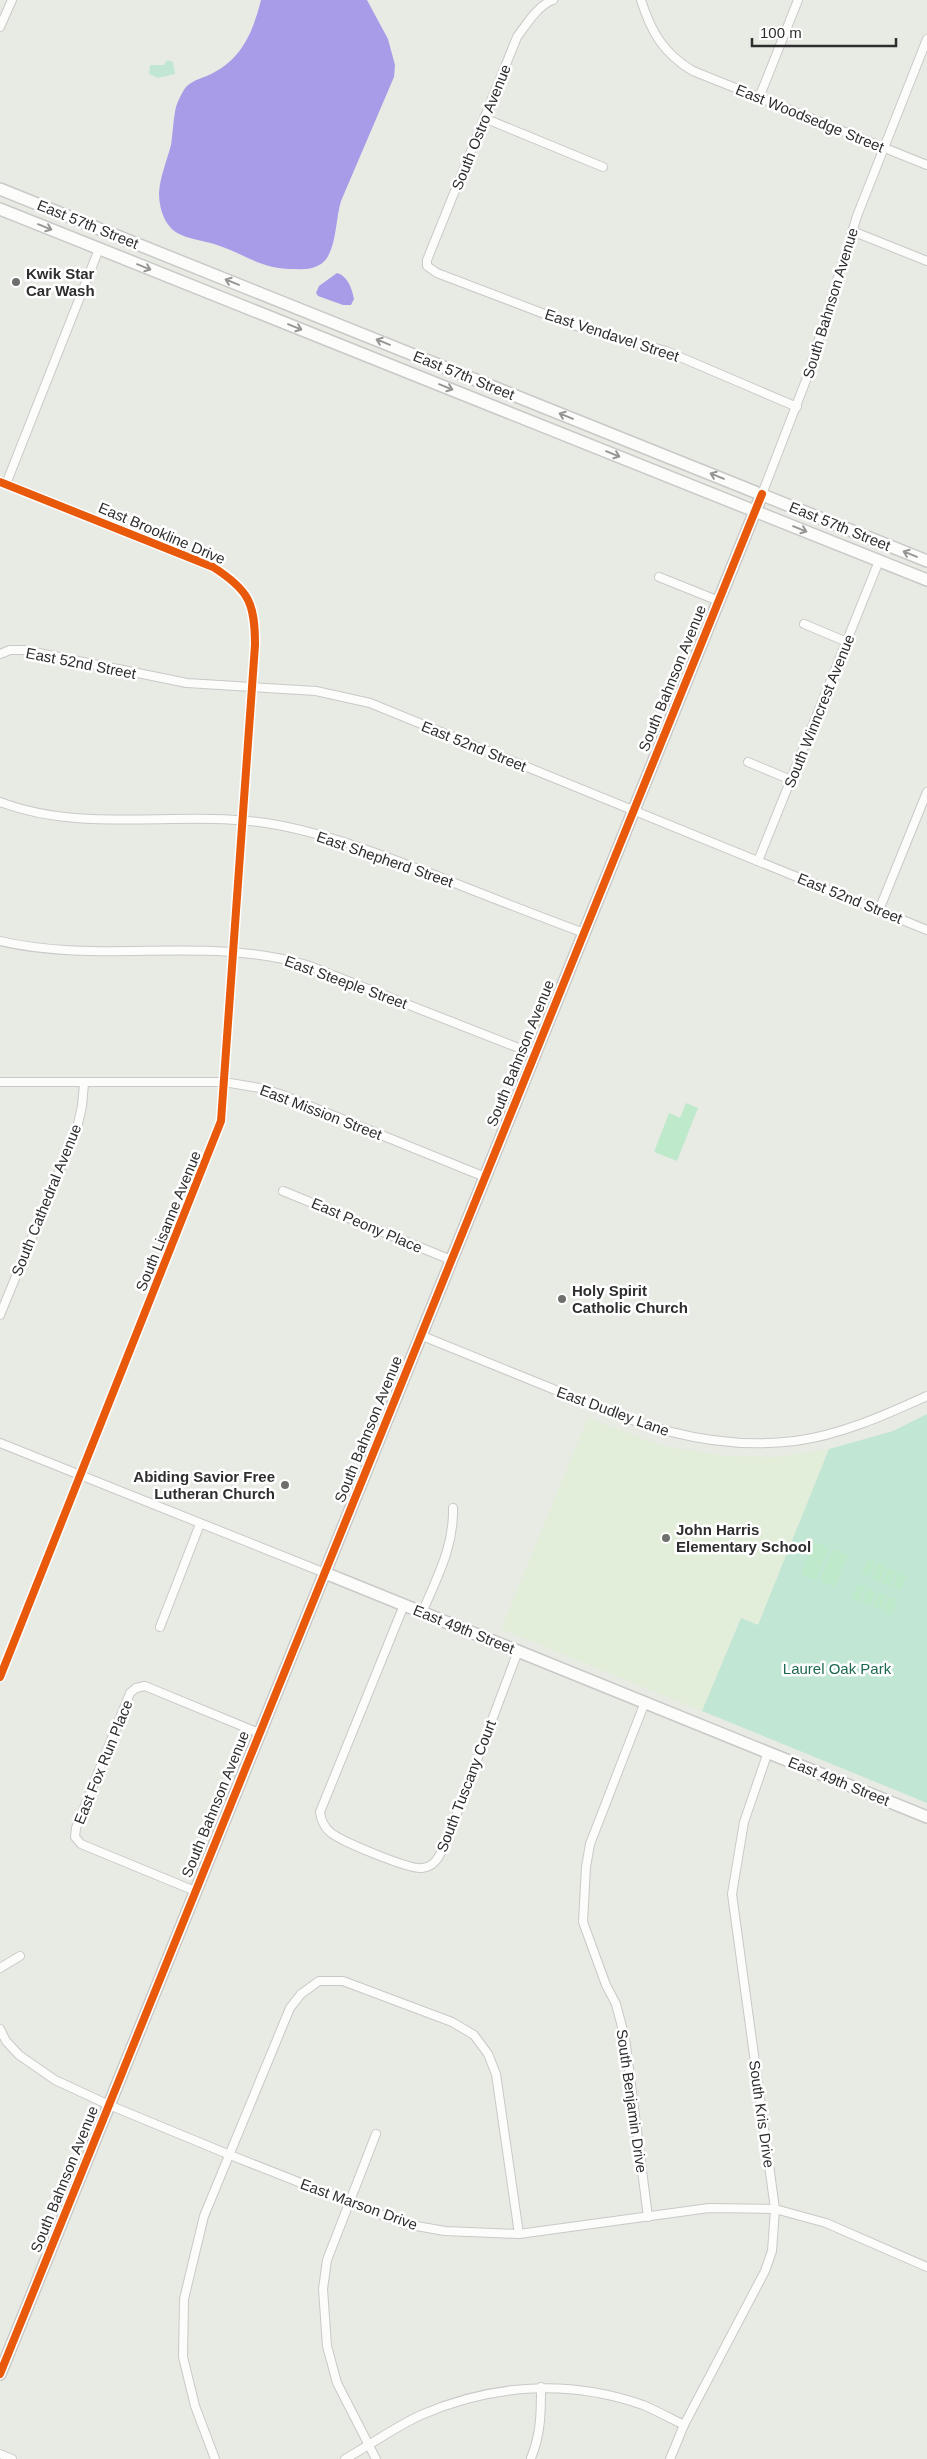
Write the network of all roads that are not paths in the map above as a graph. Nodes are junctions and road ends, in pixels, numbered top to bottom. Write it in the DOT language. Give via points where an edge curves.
graph roads {
  1 [pos="12,0"];
  2 [pos="553,0"];
  3 [pos="641,0"];
  4 [pos="798,0"];
  5 [pos="0,27"];
  6 [pos="927,39"];
  7 [pos="760,98"];
  8 [pos="484,118"];
  9 [pos="884,148"];
  10 [pos="927,165"];
  11 [pos="603,167"];
  12 [pos="0,189"];
  13 [pos="0,209"];
  14 [pos="852,231"];
  15 [pos="99,249"];
  16 [pos="927,261"];
  17 [pos="427,266"];
  18 [pos="798,407"];
  19 [pos="3,483"];
  20 [pos="762,494"];
  21 [pos="755,510"];
  22 [pos="879,561"];
  23 [pos="927,561"];
  24 [pos="659,577"];
  25 [pos="927,580"];
  26 [pos="718,601"];
  27 [pos="804,624"];
  28 [pos="846,642"];
  29 [pos="0,654"];
  30 [pos="252,687"];
  31 [pos="248,749"];
  32 [pos="748,762"];
  33 [pos="791,780"];
  34 [pos="927,792"];
  35 [pos="0,802"];
  36 [pos="633,811"];
  37 [pos="242,821"];
  38 [pos="758,861"];
  39 [pos="879,910"];
  40 [pos="927,930"];
  41 [pos="584,933"];
  42 [pos="0,941"];
  43 [pos="233,951"];
  44 [pos="534,1054"];
  45 [pos="0,1082"];
  46 [pos="224,1082"];
  47 [pos="84,1084"];
  48 [pos="485,1177"];
  49 [pos="284,1191"];
  50 [pos="451,1260"];
  51 [pos="0,1315"];
  52 [pos="420,1335"];
  53 [pos="927,1396"];
  54 [pos="0,1443"];
  55 [pos="82,1475"];
  56 [pos="453,1508"];
  57 [pos="200,1524"];
  58 [pos="325,1573"];
  59 [pos="404,1605"];
  60 [pos="422,1612"];
  61 [pos="160,1627"];
  62 [pos="518,1651"];
  63 [pos="0,1677"];
  64 [pos="645,1702"];
  65 [pos="259,1733"];
  66 [pos="768,1752"];
  67 [pos="927,1817"];
  68 [pos="195,1891"];
  69 [pos="20,1956"];
  70 [pos="0,1968"];
  71 [pos="0,2029"];
  72 [pos="6,2041"];
  73 [pos="0,2047"];
  74 [pos="108,2105"];
  75 [pos="376,2134"];
  76 [pos="230,2155"];
  77 [pos="350,2202"];
  78 [pos="775,2209"];
  79 [pos="648,2217"];
  80 [pos="519,2234"];
  81 [pos="927,2267"];
  82 [pos="0,2374"];
  83 [pos="541,2387"];
  84 [pos="684,2425"];
  85 [pos="368,2446"];
  86 [pos="0,2454"];
  87 [pos="530,2458"];
  88 [pos="12,2459"];
  89 [pos="215,2459"];
  90 [pos="345,2459"];
  91 [pos="376,2459"];
  92 [pos="670,2459"];
  1 -- 5 [label="street"];
  2 -- 8 [label="street, South Ostro Avenue" via="530,20 517,38"];
  3 -- 7 [label="street, East Woodsedge Street" via="650,27 660,44 676,60 694,71"];
  4 -- 7 [label="street"];
  6 -- 9 [label="street, South Bahnson Avenue"];
  7 -- 9 [label="street, East Woodsedge Street"];
  8 -- 11 [label="street"];
  8 -- 17 [label="street, South Ostro Avenue" via="426,260"];
  9 -- 10 [label="street, East Woodsedge Street"];
  9 -- 14 [label="street, South Bahnson Avenue"];
  20 -- 12 [label="street, East 57th Street, one-way"];
  13 -- 15 [label="street, East 57th Street, one-way"];
  14 -- 16 [label="street"];
  14 -- 18 [label="street, South Bahnson Avenue"];
  15 -- 19 [label="street"];
  15 -- 21 [label="street, East 57th Street, one-way"];
  17 -- 18 [label="street, East Vendavel Street" via="437,273 576,326 666,351"];
  18 -- 20 [label="street, South Bahnson Avenue"];
  19 -- 30 [label="street, East Brookline Drive" via="213,567 234,581 246,596 255,616"];
  20 -- 21 [label="street, South Bahnson Avenue"];
  23 -- 20 [label="street, East 57th Street, one-way"];
  21 -- 22 [label="street, East 57th Street, one-way"];
  21 -- 26 [label="street, South Bahnson Avenue"];
  22 -- 25 [label="street, East 57th Street"];
  22 -- 28 [label="street, South Winncrest Avenue"];
  24 -- 26 [label="street"];
  26 -- 36 [label="street, South Bahnson Avenue"];
  27 -- 28 [label="street"];
  28 -- 33 [label="street, South Winncrest Avenue"];
  29 -- 30 [label="street, East 52nd Street" via="24,650 187,683"];
  30 -- 31 [label="street, East Brookline Drive"];
  30 -- 36 [label="street, East 52nd Street" via="316,691 370,703"];
  31 -- 37 [label="street, South Lisanne Avenue"];
  32 -- 33 [label="street"];
  33 -- 38 [label="street, South Winncrest Avenue"];
  34 -- 39 [label="street"];
  35 -- 37 [label="street, East Shepherd Street" via="38,815 67,819 218,818"];
  36 -- 38 [label="street, East 52nd Street"];
  36 -- 41 [label="street, South Bahnson Avenue"];
  37 -- 41 [label="street, East Shepherd Street" via="266,823 359,846"];
  37 -- 43 [label="street, South Lisanne Avenue"];
  38 -- 39 [label="street, East 52nd Street"];
  39 -- 40 [label="street, East 52nd Street"];
  41 -- 44 [label="street, South Bahnson Avenue"];
  42 -- 43 [label="street, East Steeple Street" via="55,951"];
  43 -- 44 [label="street, East Steeple Street" via="307,965"];
  43 -- 46 [label="street, South Lisanne Avenue"];
  44 -- 48 [label="street, South Bahnson Avenue"];
  45 -- 47 [label="street, East Mission Street"];
  46 -- 47 [label="street, East Mission Street"];
  46 -- 48 [label="street, East Mission Street" via="280,1094"];
  46 -- 55 [label="street, South Lisanne Avenue" via="217,1135"];
  47 -- 51 [label="street, South Cathedral Avenue" via="77,1128"];
  48 -- 50 [label="street, South Bahnson Avenue"];
  49 -- 50 [label="street, East Peony Place"];
  50 -- 52 [label="street, South Bahnson Avenue"];
  52 -- 53 [label="street, East Dudley Lane" via="626,1419 702,1440 747,1444 828,1435"];
  52 -- 58 [label="street, South Bahnson Avenue"];
  54 -- 55 [label="street, East 49th Street"];
  55 -- 57 [label="street, East 49th Street"];
  55 -- 63 [label="street, South Lisanne Avenue"];
  56 -- 60 [label="street" via="453,1530 448,1550"];
  57 -- 58 [label="street, East 49th Street"];
  57 -- 61 [label="street"];
  58 -- 59 [label="street, East 49th Street"];
  58 -- 65 [label="street, South Bahnson Avenue"];
  59 -- 60 [label="street, East 49th Street"];
  59 -- 62 [label="street, South Tuscany Court" via="320,1812 322,1822 336,1837 370,1851 421,1869 436,1861 445,1845"];
  60 -- 62 [label="street, East 49th Street"];
  62 -- 64 [label="street, East 49th Street"];
  64 -- 66 [label="street, East 49th Street"];
  64 -- 79 [label="street, South Benjamin Drive" via="590,1844 583,1922 616,2004 625,2038"];
  65 -- 68 [label="street, South Bahnson Avenue"];
  65 -- 68 [label="street, East Fox Run Place" via="145,1686 130,1693 74,1837 81,1844"];
  66 -- 67 [label="street, East 49th Street"];
  66 -- 78 [label="street, South Kris Drive" via="744,1822 732,1894"];
  68 -- 74 [label="street, South Bahnson Avenue"];
  69 -- 70 [label="street"];
  71 -- 72 [label="street, East Marson Drive"];
  72 -- 73 [label="street"];
  72 -- 74 [label="street, East Marson Drive" via="36,2069"];
  74 -- 76 [label="street, East Marson Drive"];
  74 -- 82 [label="street, South Bahnson Avenue"];
  75 -- 77 [label="street"];
  76 -- 77 [label="street, East Marson Drive"];
  76 -- 80 [label="street" via="290,2008 301,1994 319,1981 343,1981 452,2022 474,2035 488,2054 496,2074"];
  76 -- 89 [label="street" via="200,2232 184,2299 182,2324 183,2357 198,2414"];
  77 -- 80 [label="street, East Marson Drive" via="405,2224 445,2231"];
  77 -- 85 [label="street" via="327,2260 322,2289 324,2318 327,2346 337,2383"];
  78 -- 79 [label="street, East Marson Drive" via="709,2208"];
  78 -- 81 [label="street, East Marson Drive" via="826,2223"];
  78 -- 84 [label="street, South Kris Drive" via="772,2252 765,2271"];
  79 -- 80 [label="street, East Marson Drive"];
  83 -- 84 [label="street" via="609,2395 644,2406"];
  83 -- 85 [label="street" via="494,2391 455,2401 419,2416"];
  83 -- 87 [label="street" via="541,2424"];
  84 -- 92 [label="street, South Kris Drive"];
  85 -- 90 [label="street"];
  85 -- 91 [label="street"];
  86 -- 88 [label="street"];
}
